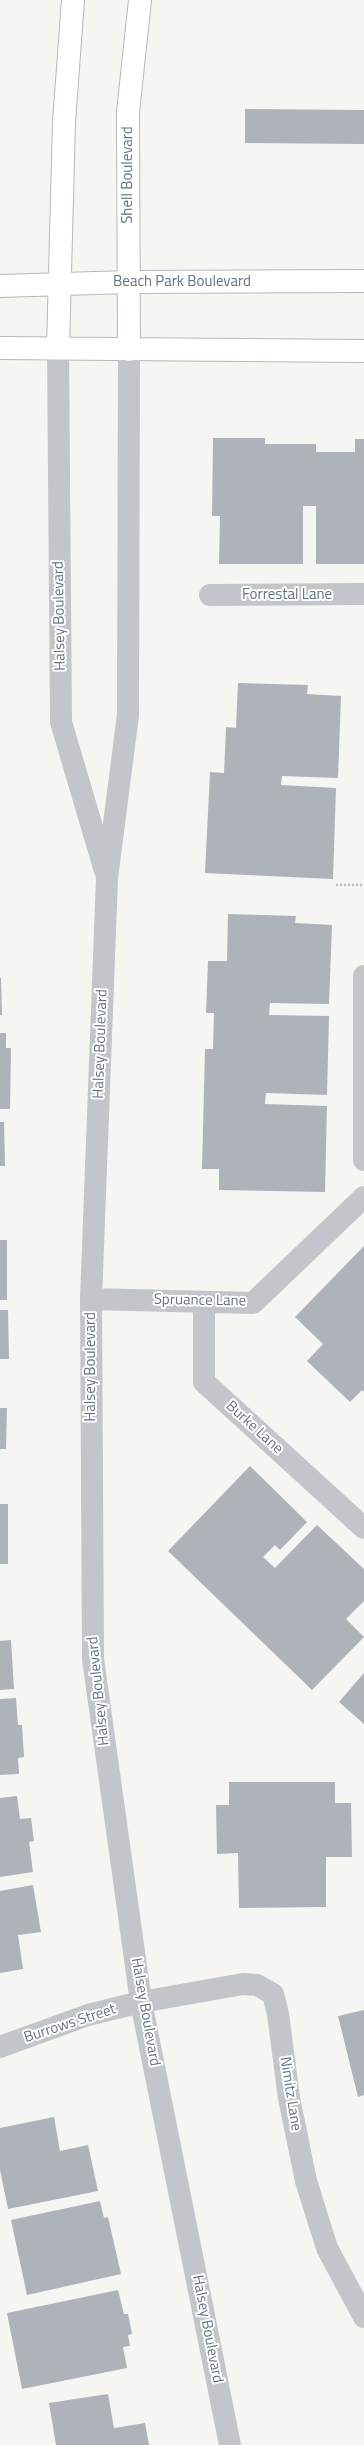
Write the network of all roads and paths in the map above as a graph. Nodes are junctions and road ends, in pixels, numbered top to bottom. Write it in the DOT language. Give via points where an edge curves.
graph roads {
  1 [pos="73,0"];
  2 [pos="140,0"];
  3 [pos="364,281"];
  4 [pos="128,282"];
  5 [pos="61,284"];
  6 [pos="0,286"];
  7 [pos="0,348"];
  8 [pos="58,348"];
  9 [pos="129,350"];
  10 [pos="364,351"];
  11 [pos="364,594"];
  12 [pos="210,595"];
  13 [pos="108,878"];
  14 [pos="336,885"];
  15 [pos="364,885"];
  16 [pos="364,976"];
  17 [pos="363,1076"];
  18 [pos="364,1160"];
  19 [pos="364,1197"];
  20 [pos="91,1299"];
  21 [pos="204,1302"];
  22 [pos="364,1528"];
  23 [pos="141,2002"];
  24 [pos="0,2047"];
  25 [pos="364,2317"];
  26 [pos="230,2445"];
  1 -- 5 [label="main road" via="64,122"];
  2 -- 4 [label="main road, Shell Boulevard" via="128,112"];
  3 -- 4 [label="main road, Beach Park Boulevard"];
  4 -- 5 [label="main road, Beach Park Boulevard"];
  4 -- 9 [label="main road, Shell Boulevard"];
  5 -- 6 [label="main road, Beach Park Boulevard"];
  5 -- 8 [label="main road"];
  7 -- 8 [label="main road"];
  8 -- 9 [label="main road"];
  8 -- 13 [label="street, Halsey Boulevard" via="61,722"];
  9 -- 10 [label="main road"];
  9 -- 13 [label="street, Halsey Boulevard" via="128,715"];
  11 -- 12 [label="street, Forrestal Lane"];
  13 -- 20 [label="street, Halsey Boulevard"];
  14 -- 15 [label="path"];
  16 -- 17 [label="street"];
  17 -- 18 [label="street"];
  19 -- 21 [label="street, Spruance Lane" via="252,1303"];
  20 -- 21 [label="street, Spruance Lane"];
  20 -- 23 [label="street, Halsey Boulevard" via="93,1659"];
  21 -- 22 [label="street, Burke Lane" via="204,1382"];
  23 -- 24 [label="street, Burrows Street" via="88,2016"];
  23 -- 25 [label="street, Nimitz Lane" via="243,1984 257,1985 273,1994 289,2098 306,2181 327,2248"];
  23 -- 26 [label="street, Halsey Boulevard"];
}
